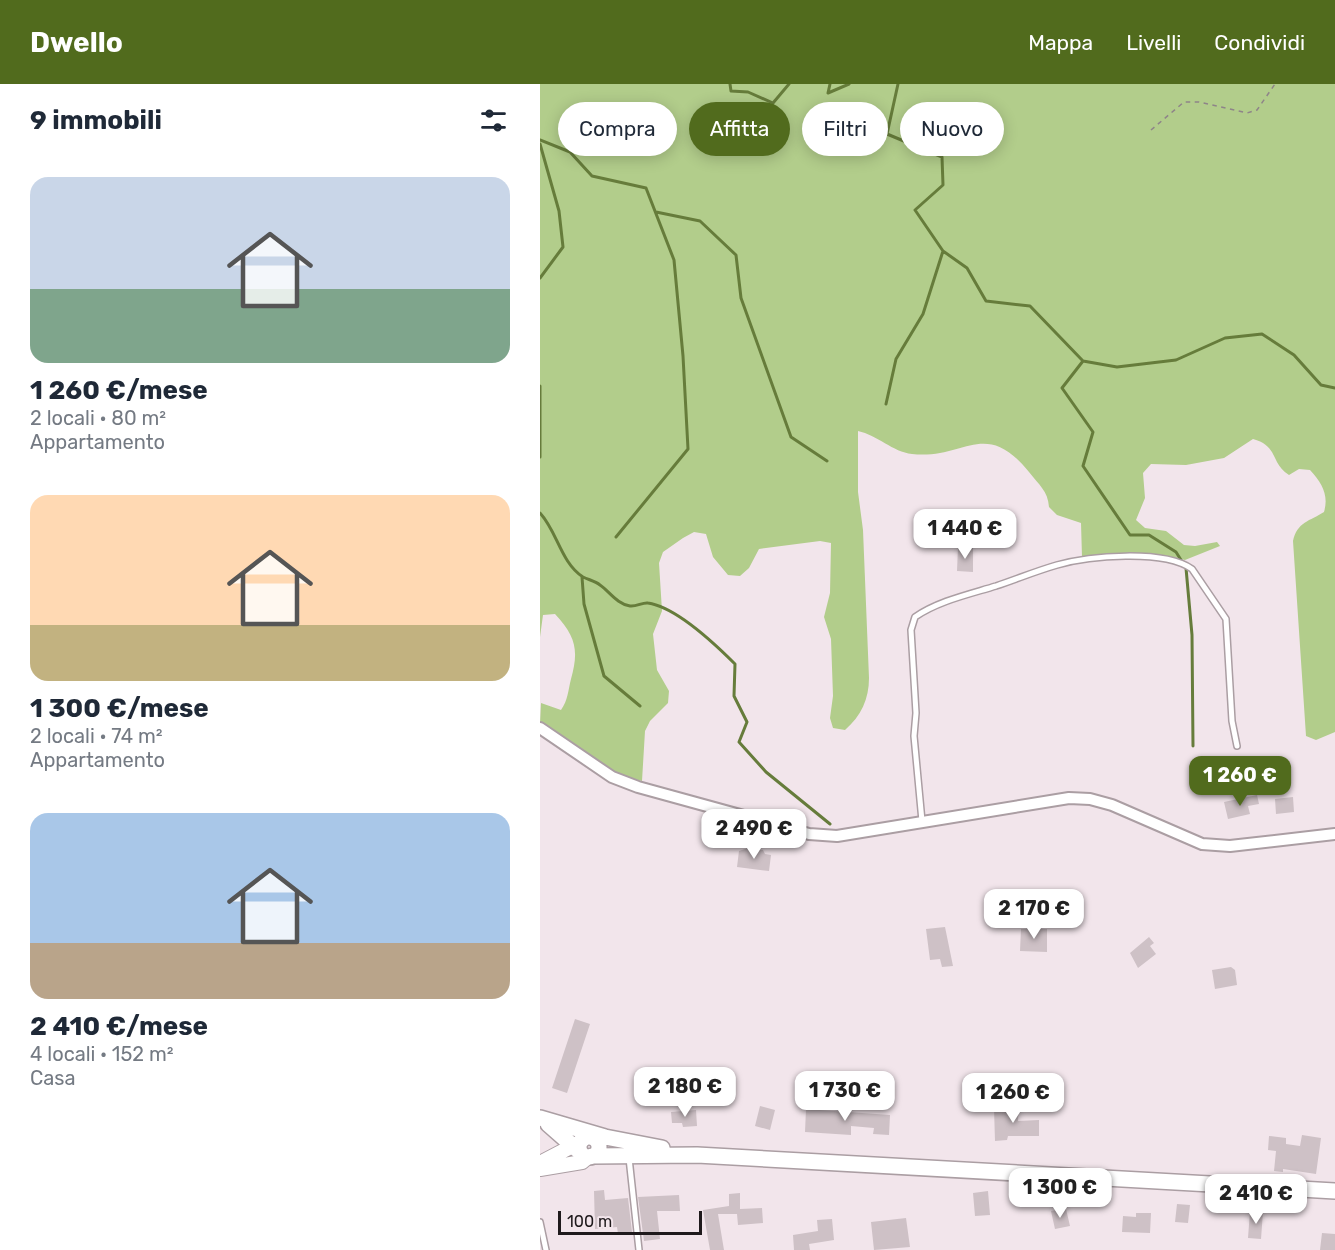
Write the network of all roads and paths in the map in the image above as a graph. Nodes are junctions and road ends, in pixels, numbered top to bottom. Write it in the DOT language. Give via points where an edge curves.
graph roads {
  1 [pos="1275,84"];
  2 [pos="1151,130"];
  3 [pos="540,728"];
  4 [pos="1237,746"];
  5 [pos="922,821"];
  6 [pos="1335,834"];
  7 [pos="540,1119"];
  8 [pos="585,1146"];
  9 [pos="697,1155"];
  10 [pos="628,1156"];
  11 [pos="540,1163"];
  12 [pos="540,1168"];
  13 [pos="1335,1191"];
  14 [pos="540,1222"];
  15 [pos="546,1250"];
  16 [pos="639,1250"];
  1 -- 2 [label="path" via="1257,110 1247,113 1184,102"];
  3 -- 5 [label="street" via="612,777 809,834 837,836"];
  4 -- 5 [label="lane" via="1226,619 1192,568 1166,559 1138,557 1059,564 915,617 911,630 914,736"];
  5 -- 6 [label="street" via="1069,798 1112,804 1202,844 1241,845"];
  7 -- 8 [label="main road"];
  7 -- 8 [label="main road"];
  8 -- 9 [label="main road"];
  8 -- 10 [label="main road" via="609,1158"];
  8 -- 11 [label="street"];
  8 -- 12 [label="street"];
  9 -- 10 [label="main road"];
  9 -- 13 [label="main road"];
  10 -- 16 [label="lane"];
  14 -- 15 [label="lane"];
}
